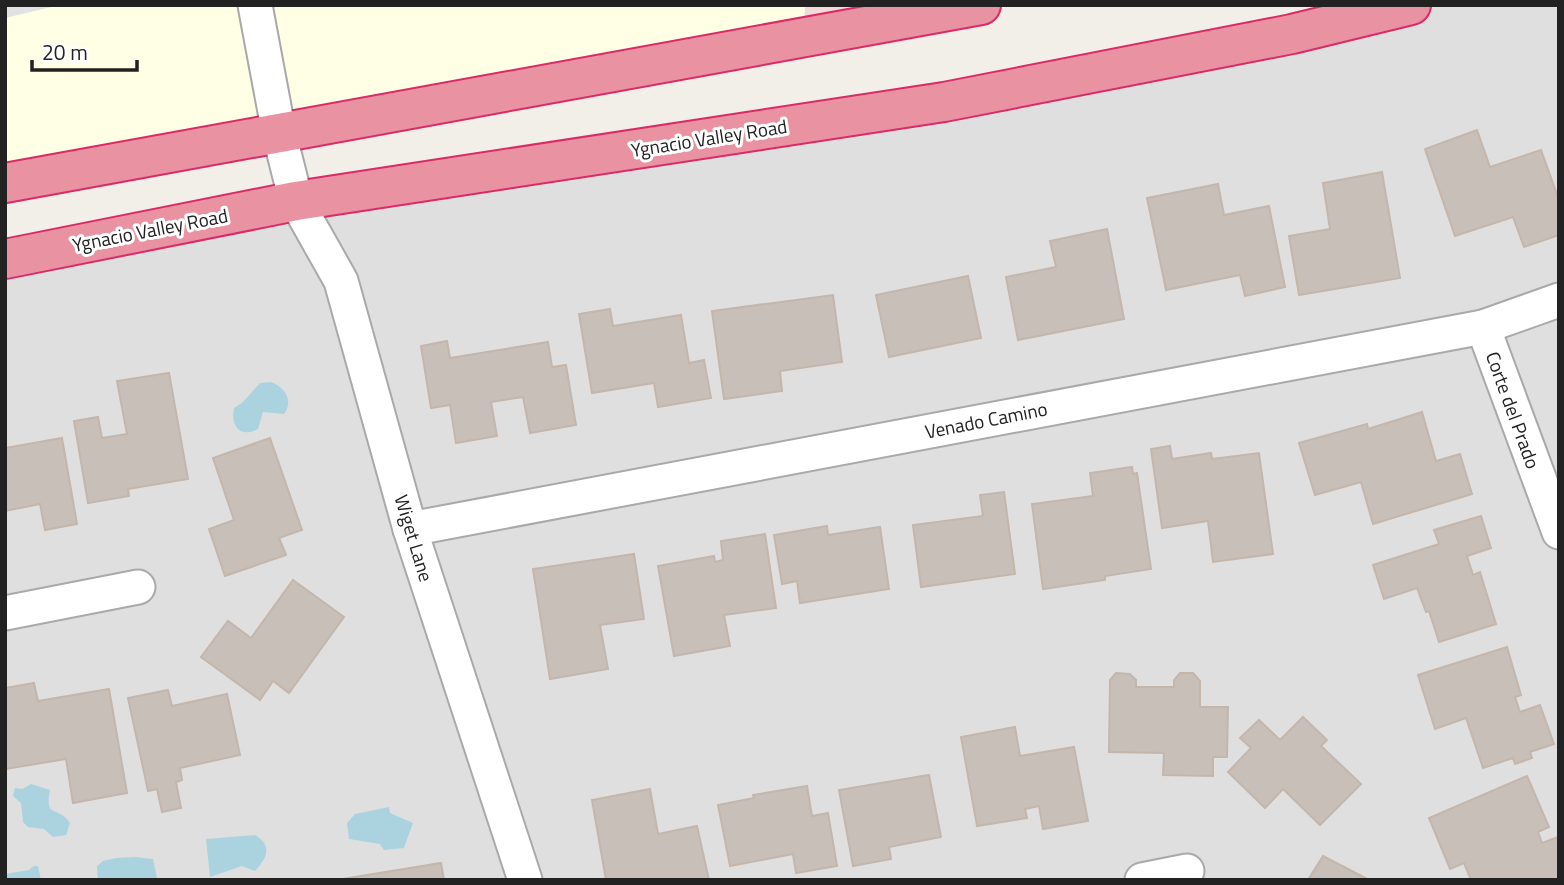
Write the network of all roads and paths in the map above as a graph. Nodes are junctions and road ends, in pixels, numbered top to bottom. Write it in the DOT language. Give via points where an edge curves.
graph roads {
  1 [pos="255,5"];
  2 [pos="981,5"];
  3 [pos="1411,5"];
  4 [pos="279,133"];
  5 [pos="5,183"];
  6 [pos="296,201"];
  7 [pos="5,259"];
  8 [pos="1559,300"];
  9 [pos="1483,327"];
  10 [pos="410,529"];
  11 [pos="1559,532"];
  12 [pos="138,586"];
  13 [pos="5,612"];
  14 [pos="1186,871"];
  15 [pos="525,880"];
  16 [pos="1142,880"];
  1 -- 4 [label="street, Wiget Lane"];
  2 -- 4 [label="highway"];
  3 -- 6 [label="highway, Ygnacio Valley Road" via="1292,34 944,102"];
  4 -- 5 [label="highway"];
  4 -- 6 [label="street, Wiget Lane"];
  6 -- 7 [label="highway, Ygnacio Valley Road"];
  6 -- 10 [label="street, Wiget Lane" via="341,281"];
  8 -- 9 [label="street, Venado Camino"];
  9 -- 10 [label="street, Venado Camino"];
  9 -- 11 [label="street, Corte del Prado"];
  10 -- 15 [label="street, Wiget Lane"];
  12 -- 13 [label="street"];
  14 -- 16 [label="street"];
}
